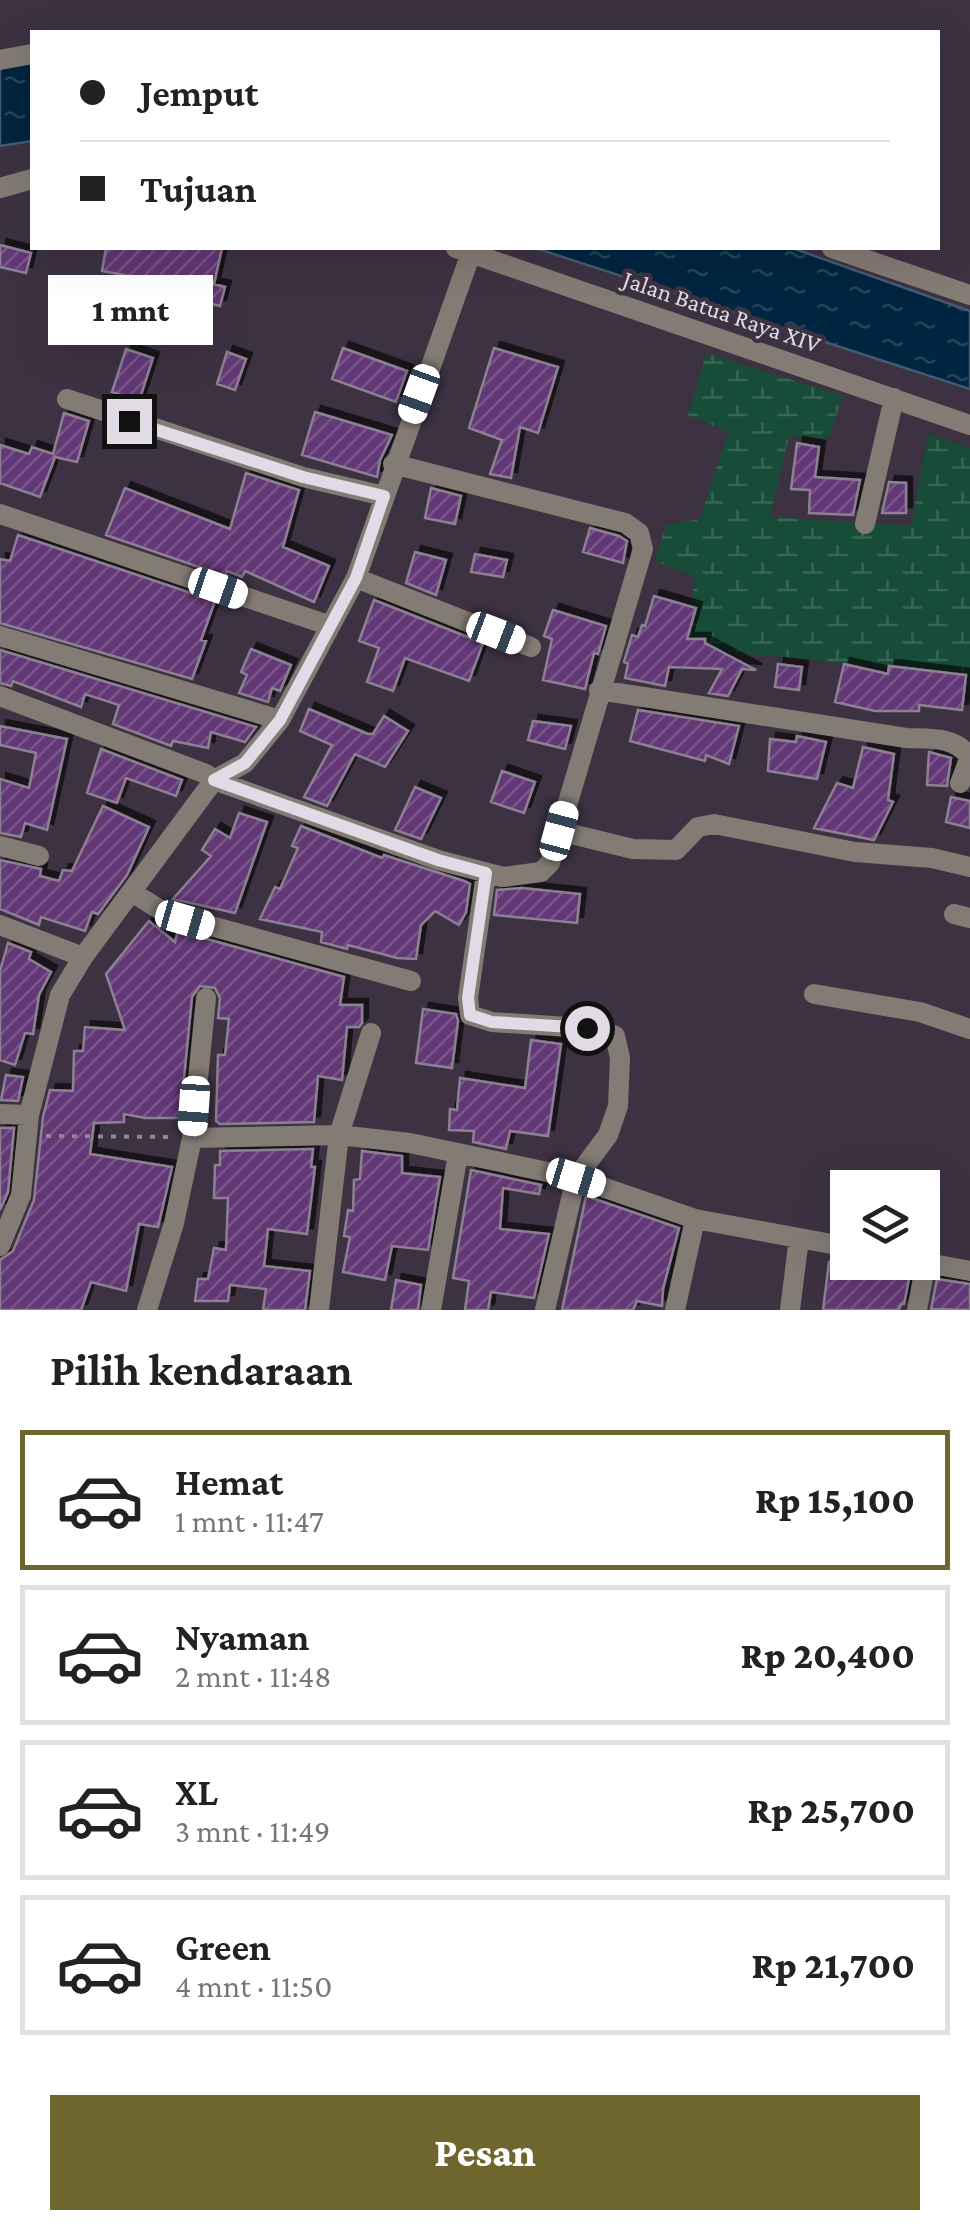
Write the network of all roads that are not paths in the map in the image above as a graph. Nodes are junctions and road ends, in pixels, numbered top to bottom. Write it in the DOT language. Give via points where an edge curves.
graph roads {
  1 [pos="30,54"];
  2 [pos="0,60"];
  3 [pos="30,180"];
  4 [pos="0,188"];
  5 [pos="463,250"];
  6 [pos="838,250"];
  7 [pos="970,294"];
  8 [pos="894,398"];
  9 [pos="68,400"];
  10 [pos="970,426"];
  11 [pos="393,464"];
  12 [pos="384,496"];
  13 [pos="0,514"];
  14 [pos="865,524"];
  15 [pos="356,578"];
  16 [pos="328,625"];
  17 [pos="0,636"];
  18 [pos="531,647"];
  19 [pos="599,690"];
  20 [pos="0,696"];
  21 [pos="280,720"];
  22 [pos="214,780"];
  23 [pos="960,783"];
  24 [pos="559,831"];
  25 [pos="0,846"];
  26 [pos="39,856"];
  27 [pos="970,867"];
  28 [pos="486,873"];
  29 [pos="133,893"];
  30 [pos="0,925"];
  31 [pos="83,957"];
  32 [pos="412,980"];
  33 [pos="814,994"];
  34 [pos="206,998"];
  35 [pos="970,1029"];
  36 [pos="371,1033"];
  37 [pos="0,1114"];
  38 [pos="27,1125"];
  39 [pos="339,1134"];
  40 [pos="192,1138"];
  41 [pos="458,1154"];
  42 [pos="576,1178"];
  43 [pos="695,1218"];
  44 [pos="798,1238"];
  45 [pos="830,1244"];
  46 [pos="0,1246"];
  47 [pos="940,1265"];
  48 [pos="970,1271"];
  49 [pos="921,1280"];
  50 [pos="147,1310"];
  51 [pos="319,1310"];
  52 [pos="430,1310"];
  53 [pos="545,1310"];
  54 [pos="676,1310"];
  55 [pos="790,1310"];
  56 [pos="917,1310"];
  1 -- 2 [label="street"];
  3 -- 4 [label="street"];
  5 -- 8 [label="street, Jalan Batua Raya XIV"];
  5 -- 11 [label="street"];
  6 -- 7 [label="street"];
  8 -- 10 [label="street, Jalan Batua Raya XIV"];
  8 -- 14 [label="street"];
  9 -- 12 [label="street" via="286,472"];
  11 -- 12 [label="street"];
  11 -- 19 [label="street" via="625,522 639,533 643,549"];
  12 -- 15 [label="street"];
  13 -- 16 [label="street"];
  15 -- 16 [label="street"];
  15 -- 18 [label="street"];
  16 -- 21 [label="street"];
  17 -- 21 [label="street"];
  19 -- 23 [label="street" via="948,740 970,757"];
  19 -- 24 [label="street"];
  20 -- 22 [label="street"];
  21 -- 22 [label="street" via="245,763"];
  22 -- 28 [label="street"];
  22 -- 29 [label="street"];
  24 -- 27 [label="street" via="633,849 676,850 698,827 714,824"];
  24 -- 28 [label="street" via="541,872 504,878"];
  25 -- 26 [label="street"];
  28 -- 42 [label="street" via="470,1015 614,1036 618,1106 608,1135"];
  29 -- 31 [label="street"];
  29 -- 32 [label="street" via="167,914"];
  30 -- 31 [label="street"];
  31 -- 38 [label="street" via="60,994"];
  33 -- 35 [label="street" via="920,1012"];
  34 -- 40 [label="street"];
  36 -- 39 [label="street"];
  37 -- 38 [label="street"];
  38 -- 46 [label="street" via="20,1195"];
  39 -- 40 [label="street"];
  39 -- 41 [label="street"];
  39 -- 51 [label="street"];
  40 -- 50 [label="street"];
  41 -- 42 [label="street"];
  41 -- 52 [label="street"];
  42 -- 43 [label="street"];
  42 -- 53 [label="street"];
  43 -- 44 [label="street"];
  43 -- 54 [label="street"];
  44 -- 45 [label="street"];
  44 -- 55 [label="street"];
  47 -- 48 [label="street"];
  49 -- 56 [label="street"];
}
